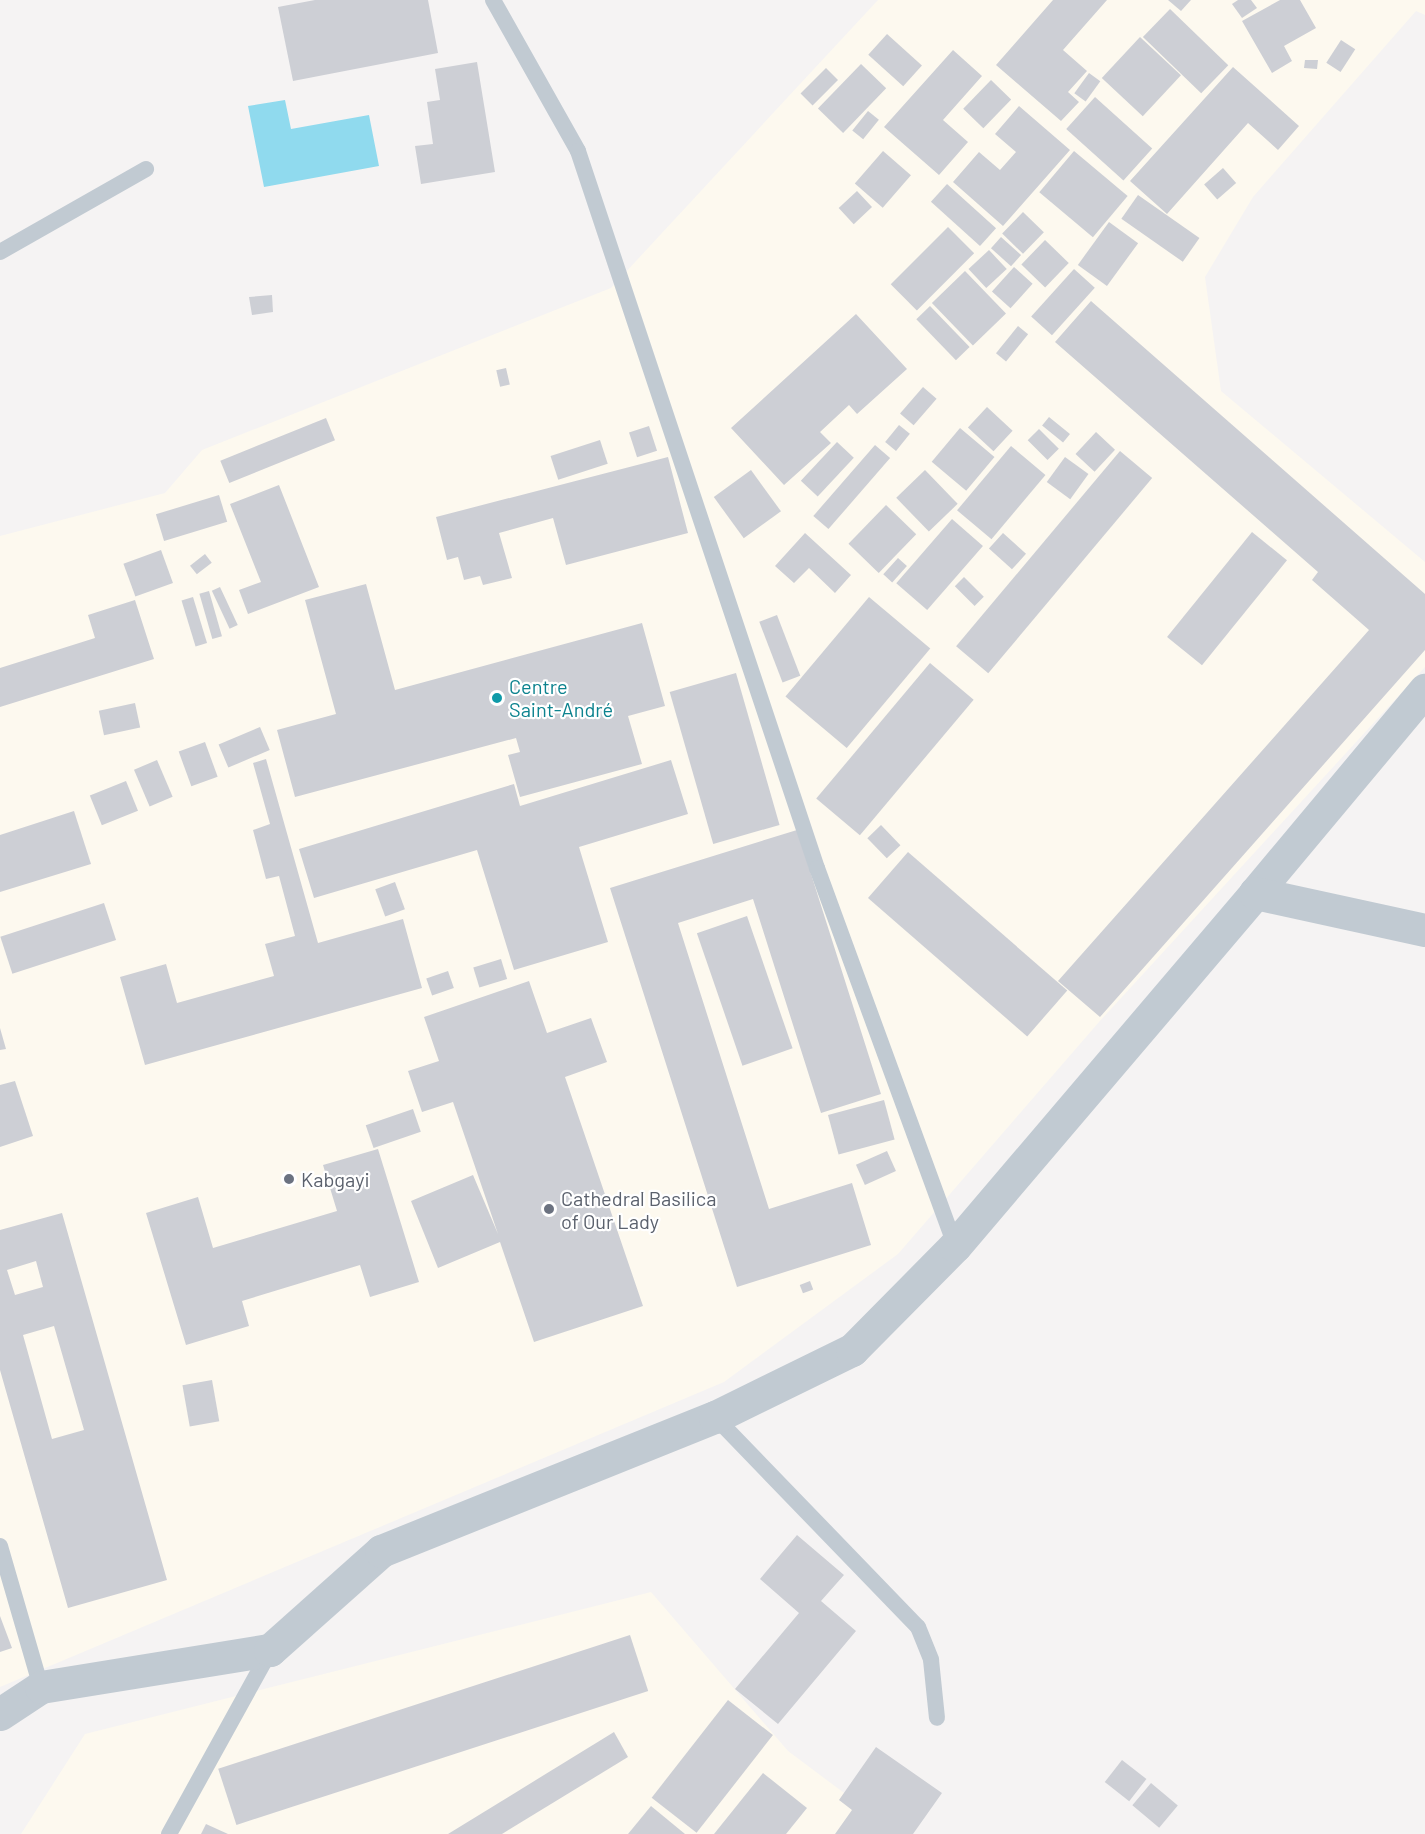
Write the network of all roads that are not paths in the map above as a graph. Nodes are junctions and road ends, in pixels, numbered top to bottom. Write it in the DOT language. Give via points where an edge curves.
graph roads {
  1 [pos="493,0"];
  2 [pos="146,169"];
  3 [pos="0,252"];
  4 [pos="1425,690"];
  5 [pos="1256,893"];
  6 [pos="1425,930"];
  7 [pos="955,1246"];
  8 [pos="715,1416"];
  9 [pos="0,1546"];
  10 [pos="270,1650"];
  11 [pos="41,1687"];
  12 [pos="0,1714"];
  13 [pos="937,1718"];
  14 [pos="169,1834"];
  1 -- 7 [label="lane" via="578,151 817,868"];
  2 -- 3 [label="lane"];
  4 -- 5 [label="street"];
  5 -- 6 [label="street"];
  5 -- 7 [label="street"];
  7 -- 8 [label="street" via="852,1350"];
  8 -- 10 [label="street" via="381,1551"];
  8 -- 13 [label="lane" via="918,1627 931,1660"];
  9 -- 11 [label="lane"];
  10 -- 11 [label="street"];
  10 -- 14 [label="lane"];
  11 -- 12 [label="street"];
}
